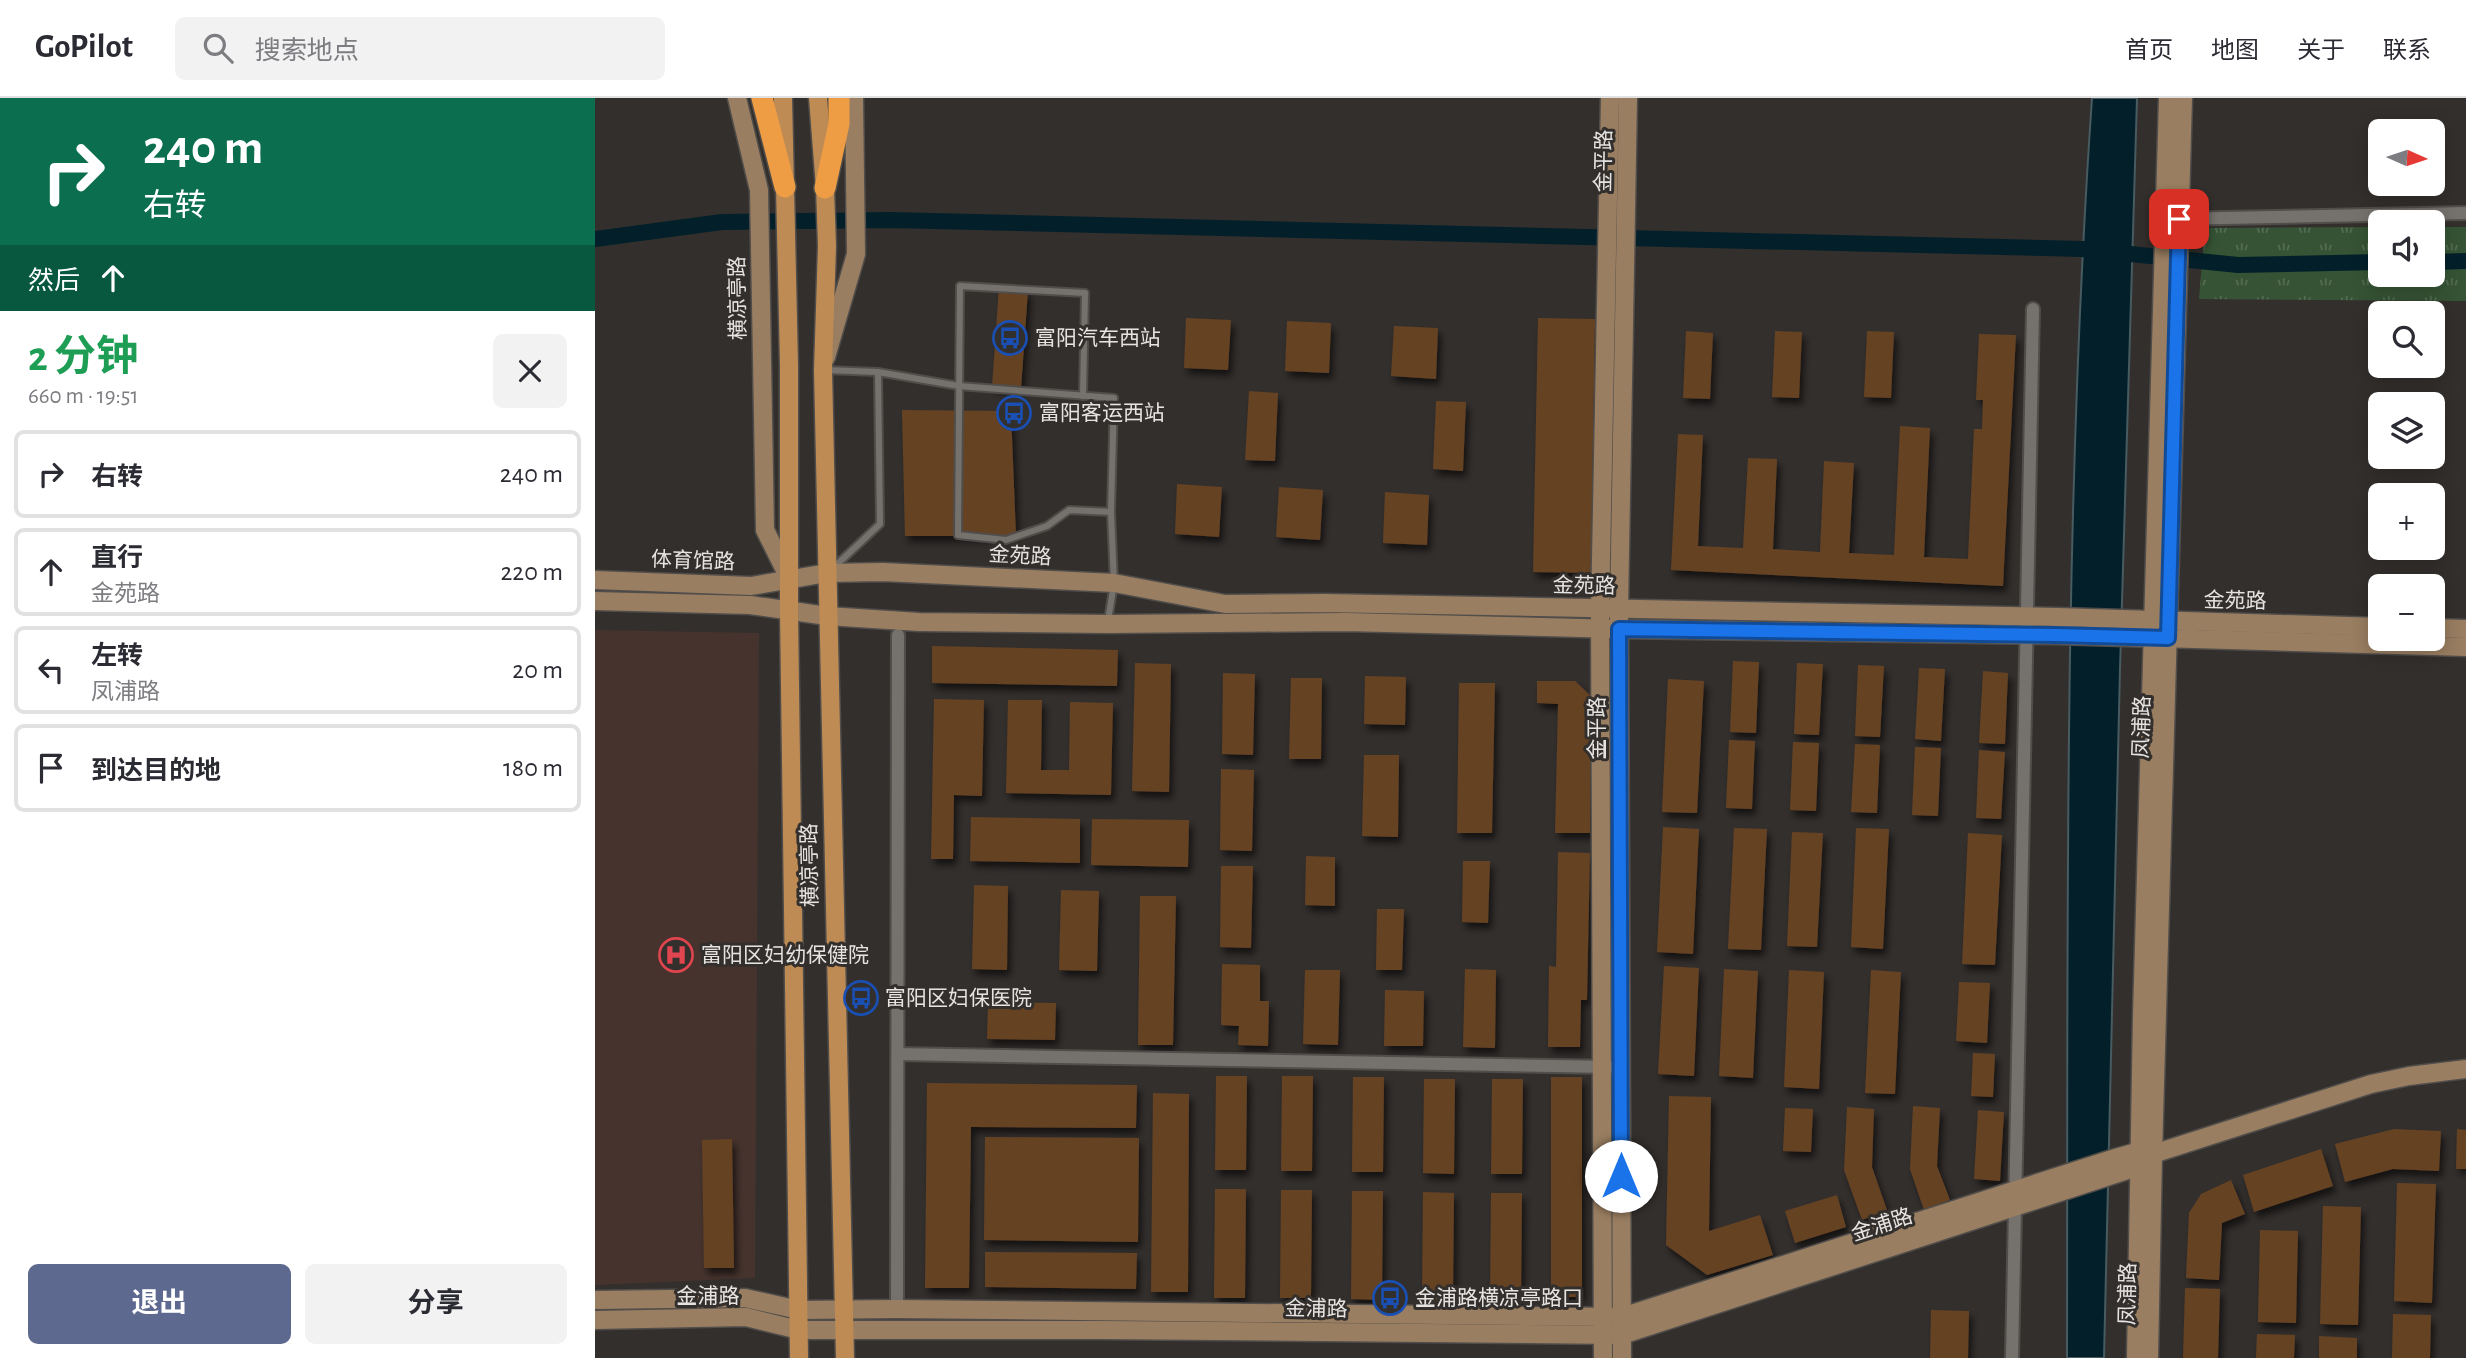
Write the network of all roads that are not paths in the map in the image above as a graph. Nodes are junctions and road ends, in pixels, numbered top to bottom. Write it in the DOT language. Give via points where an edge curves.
graph roads {
  1 [pos="737,98"];
  2 [pos="762,98"];
  3 [pos="783,98"];
  4 [pos="818,98"];
  5 [pos="839,98"];
  6 [pos="854,98"];
  7 [pos="1610,98"];
  8 [pos="1627,98"];
  9 [pos="2168,98"];
  10 [pos="2183,98"];
  11 [pos="785,187"];
  12 [pos="825,188"];
  13 [pos="1617,204"];
  14 [pos="2466,213"];
  15 [pos="2172,219"];
  16 [pos="2033,309"];
  17 [pos="823,370"];
  18 [pos="878,372"];
  19 [pos="959,386"];
  20 [pos="1083,396"];
  21 [pos="1111,512"];
  22 [pos="827,573"];
  23 [pos="789,578"];
  24 [pos="595,580"];
  25 [pos="1114,583"];
  26 [pos="595,601"];
  27 [pos="1600,610"];
  28 [pos="1619,610"];
  29 [pos="789,611"];
  30 [pos="827,616"];
  31 [pos="1108,624"];
  32 [pos="2028,625"];
  33 [pos="2368,627"];
  34 [pos="1600,628"];
  35 [pos="2445,628"];
  36 [pos="1619,629"];
  37 [pos="2466,629"];
  38 [pos="2160,630"];
  39 [pos="898,635"];
  40 [pos="2466,647"];
  41 [pos="898,1054"];
  42 [pos="1612,1067"];
  43 [pos="2466,1069"];
  44 [pos="2144,1157"];
  45 [pos="2014,1198"];
  46 [pos="595,1300"];
  47 [pos="844,1309"];
  48 [pos="897,1309"];
  49 [pos="799,1310"];
  50 [pos="595,1320"];
  51 [pos="1603,1326"];
  52 [pos="1622,1326"];
  53 [pos="799,1330"];
  54 [pos="844,1330"];
  55 [pos="799,1358"];
  56 [pos="845,1358"];
  57 [pos="1603,1358"];
  58 [pos="1622,1358"];
  59 [pos="2012,1358"];
  60 [pos="2136,1358"];
  61 [pos="2149,1358"];
  1 -- 23 [label="street, 横凉亭路" via="759,190 765,530"];
  2 -- 11 [label="highway"];
  3 -- 11 [label="main road, 横凉亭路"];
  4 -- 12 [label="main road, 横凉亭路"];
  5 -- 12 [label="highway" via="839,124"];
  6 -- 17 [label="street, 横凉亭路" via="856,254"];
  7 -- 13 [label="street"];
  8 -- 13 [label="street, 金平路"];
  9 -- 15 [label="street, 凤浦路"];
  10 -- 15 [label="street, 凤浦路"];
  11 -- 23 [label="main road, 横凉亭路"];
  12 -- 17 [label="main road, 横凉亭路"];
  13 -- 27 [label="street, 金平路" via="1606,271"];
  13 -- 28 [label="street, 金平路" via="1625,272"];
  14 -- 15 [label="street"];
  15 -- 38 [label="street, 凤浦路"];
  16 -- 32 [label="street"];
  17 -- 18 [label="lane"];
  17 -- 22 [label="main road, 横凉亭路"];
  18 -- 19 [label="lane"];
  18 -- 22 [label="lane" via="880,524"];
  19 -- 20 [label="lane"];
  19 -- 20 [label="lane" via="960,286 1085,293"];
  19 -- 21 [label="lane" via="958,535 1006,540 1047,526 1069,510"];
  20 -- 21 [label="lane" via="1114,398"];
  21 -- 25 [label="lane"];
  22 -- 23 [label="street, 金苑路"];
  22 -- 25 [label="street, 金苑路"];
  22 -- 30 [label="main road, 横凉亭路"];
  23 -- 24 [label="street, 体育馆路" via="751,586"];
  23 -- 29 [label="main road, 横凉亭路"];
  25 -- 27 [label="street, 金苑路" via="1225,604"];
  25 -- 31 [label="lane"];
  26 -- 29 [label="street, 体育馆路" via="750,605"];
  27 -- 28 [label="street, 金苑路"];
  27 -- 34 [label="street, 金平路"];
  28 -- 32 [label="street, 金苑路"];
  28 -- 36 [label="street, 金平路"];
  29 -- 30 [label="street, 体育馆路"];
  29 -- 49 [label="main road, 横凉亭路"];
  30 -- 31 [label="street, 体育馆路"];
  30 -- 47 [label="main road, 横凉亭路"];
  31 -- 34 [label="street, 体育馆路" via="1346,622"];
  32 -- 36 [label="street, 体育馆路"];
  32 -- 38 [label="street, 金苑路"];
  32 -- 45 [label="street"];
  33 -- 38 [label="street, 金苑路"];
  34 -- 36 [label="street, 体育馆路"];
  34 -- 42 [label="street, 金平路"];
  35 -- 37 [label="street"];
  36 -- 42 [label="street, 金平路"];
  38 -- 40 [label="street, 金苑路"];
  38 -- 44 [label="street, 凤浦路"];
  39 -- 41 [label="street"];
  41 -- 42 [label="street"];
  41 -- 48 [label="street"];
  42 -- 51 [label="street, 金平路"];
  42 -- 52 [label="street, 金平路"];
  43 -- 44 [label="street" via="2371,1084"];
  44 -- 45 [label="street, 金浦路"];
  44 -- 60 [label="street, 凤浦路"];
  44 -- 61 [label="street, 凤浦路"];
  45 -- 52 [label="street, 金浦路"];
  45 -- 59 [label="street"];
  46 -- 49 [label="street, 金浦路" via="745,1298"];
  47 -- 48 [label="street, 金浦路"];
  47 -- 49 [label="street, 金浦路"];
  47 -- 54 [label="main road, 横凉亭路"];
  48 -- 51 [label="street, 金浦路"];
  49 -- 53 [label="main road, 横凉亭路"];
  50 -- 53 [label="street, 金浦路" via="746,1317"];
  51 -- 52 [label="street, 金浦路"];
  51 -- 54 [label="street, 金浦路"];
  51 -- 57 [label="street, 金平路"];
  52 -- 58 [label="street, 金平路"];
  53 -- 54 [label="street, 金浦路"];
  53 -- 55 [label="main road, 横凉亭路"];
  54 -- 56 [label="main road, 横凉亭路"];
}
